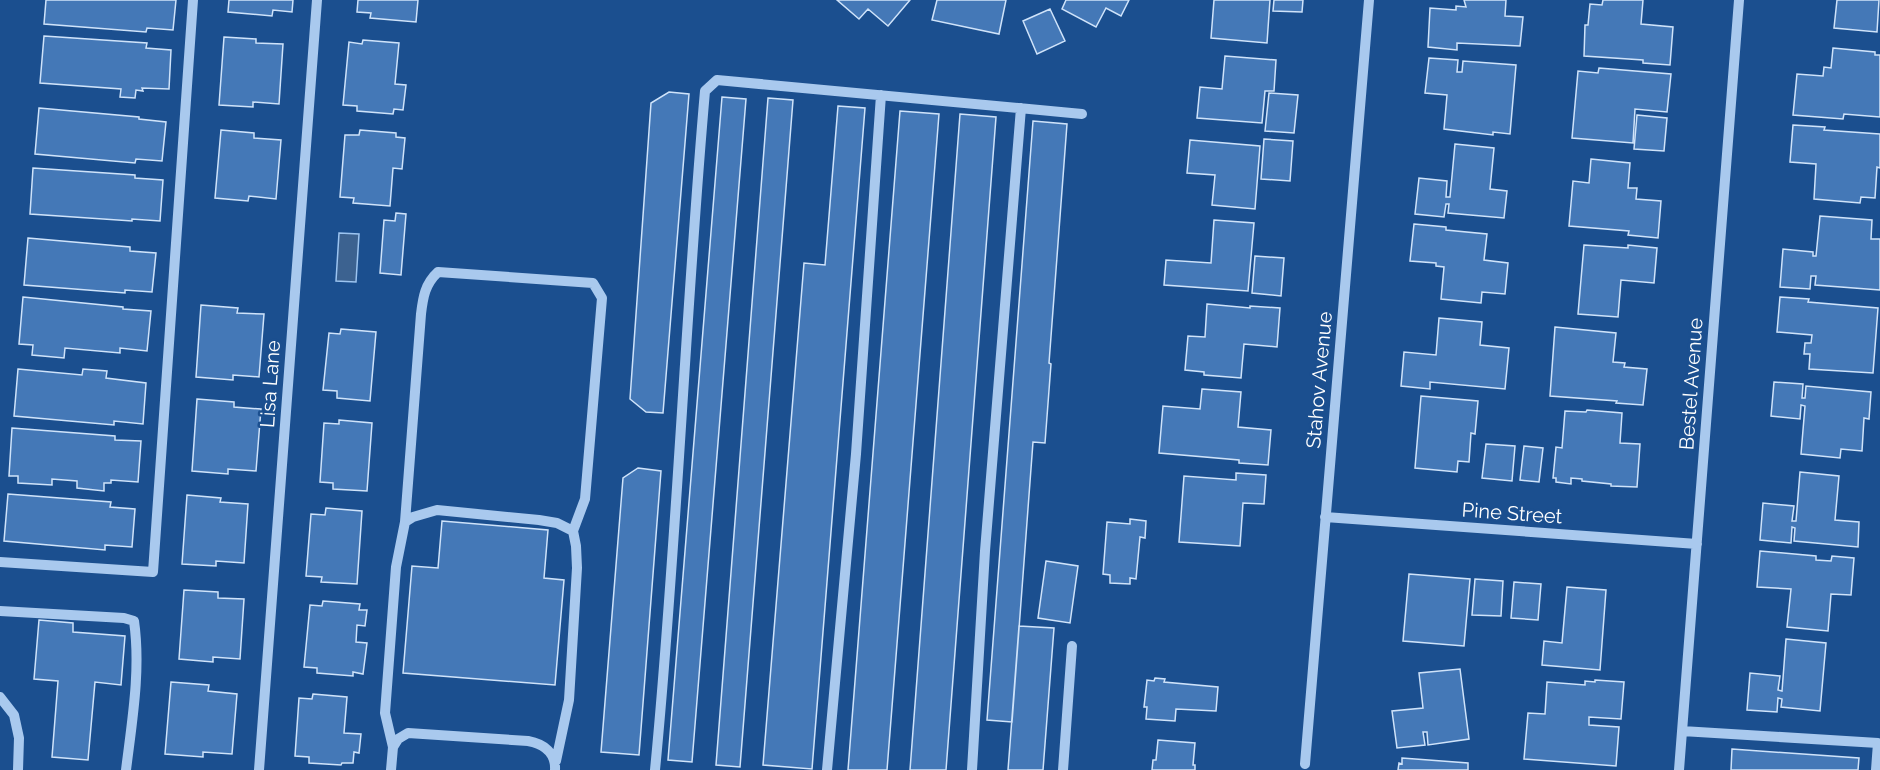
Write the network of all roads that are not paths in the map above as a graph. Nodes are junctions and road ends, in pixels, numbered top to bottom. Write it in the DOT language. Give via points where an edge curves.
graph roads {
  1 [pos="194,0"];
  2 [pos="316,0"];
  3 [pos="1370,0"];
  4 [pos="1739,0"];
  5 [pos="881,94"];
  6 [pos="1021,108"];
  7 [pos="1082,114"];
  8 [pos="1326,518"];
  9 [pos="405,522"];
  10 [pos="573,531"];
  11 [pos="1697,543"];
  12 [pos="0,562"];
  13 [pos="0,611"];
  14 [pos="1072,646"];
  15 [pos="0,698"];
  16 [pos="1682,731"];
  17 [pos="393,747"];
  18 [pos="1305,764"];
  19 [pos="556,765"];
  20 [pos="18,770"];
  21 [pos="126,770"];
  22 [pos="259,770"];
  23 [pos="392,770"];
  24 [pos="655,770"];
  25 [pos="827,770"];
  26 [pos="972,770"];
  27 [pos="1063,770"];
  28 [pos="1679,770"];
  29 [pos="1876,770"];
  1 -- 12 [label="street" via="153,572"];
  2 -- 22 [label="street, Lisa Lane"];
  3 -- 8 [label="street, Stahov Avenue"];
  4 -- 11 [label="street, Bestel Avenue"];
  5 -- 6 [label="street"];
  5 -- 24 [label="street" via="717,80 705,91"];
  5 -- 25 [label="street" via="856,454"];
  6 -- 7 [label="street"];
  6 -- 26 [label="street" via="985,551"];
  8 -- 11 [label="street, Pine Street"];
  8 -- 18 [label="street, Stahov Avenue"];
  9 -- 10 [label="street" via="437,510 539,520"];
  9 -- 10 [label="street" via="421,314 424,292 438,272 593,283 602,298 585,499"];
  9 -- 17 [label="street" via="396,567 385,713"];
  10 -- 19 [label="street" via="577,568 569,699"];
  11 -- 16 [label="street, Bestel Avenue"];
  13 -- 21 [label="street" via="134,621 138,645"];
  14 -- 27 [label="street"];
  15 -- 20 [label="street" via="14,715 19,738"];
  16 -- 28 [label="street, Bestel Avenue"];
  16 -- 29 [label="street" via="1878,743"];
  17 -- 19 [label="street" via="408,733 528,741 547,748"];
  17 -- 23 [label="street"];
}
